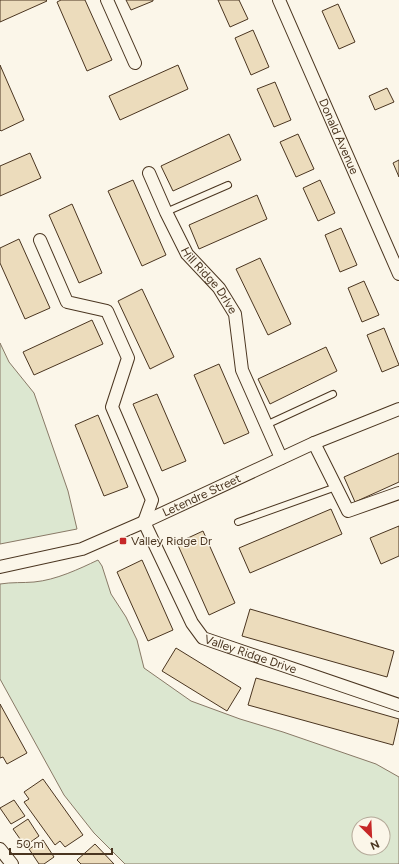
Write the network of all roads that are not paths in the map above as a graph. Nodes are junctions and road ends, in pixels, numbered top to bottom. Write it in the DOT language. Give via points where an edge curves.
graph roads {
  1 [pos="107,0"];
  2 [pos="280,0"];
  3 [pos="135,63"];
  4 [pos="149,173"];
  5 [pos="228,185"];
  6 [pos="166,212"];
  7 [pos="40,240"];
  8 [pos="399,274"];
  9 [pos="333,394"];
  10 [pos="399,409"];
  11 [pos="266,425"];
  12 [pos="314,443"];
  13 [pos="281,458"];
  14 [pos="336,487"];
  15 [pos="399,493"];
  16 [pos="144,522"];
  17 [pos="238,522"];
  18 [pos="0,567"];
  19 [pos="399,705"];
  20 [pos="0,849"];
  21 [pos="12,864"];
  1 -- 3 [label="street"];
  2 -- 8 [label="street, Donald Avenue"];
  4 -- 6 [label="street, Hill Ridge DrIve"];
  5 -- 6 [label="lane"];
  6 -- 11 [label="street, Hill Ridge DrIve" via="188,254 220,288 235,314 242,370"];
  7 -- 16 [label="street" via="67,302 107,311 128,358 112,407 152,500"];
  9 -- 11 [label="lane"];
  10 -- 12 [label="street, Letendre Street"];
  11 -- 13 [label="street, Hill Ridge DrIve"];
  12 -- 13 [label="street, Letendre Street"];
  12 -- 14 [label="street"];
  13 -- 16 [label="street, Letendre Street"];
  14 -- 15 [label="street" via="348,511"];
  14 -- 17 [label="lane"];
  16 -- 18 [label="street, Letendre Street" via="82,549"];
  16 -- 19 [label="street, Valley Ridge Drive" via="192,623 203,638"];
  20 -- 21 [label="street"];
}
